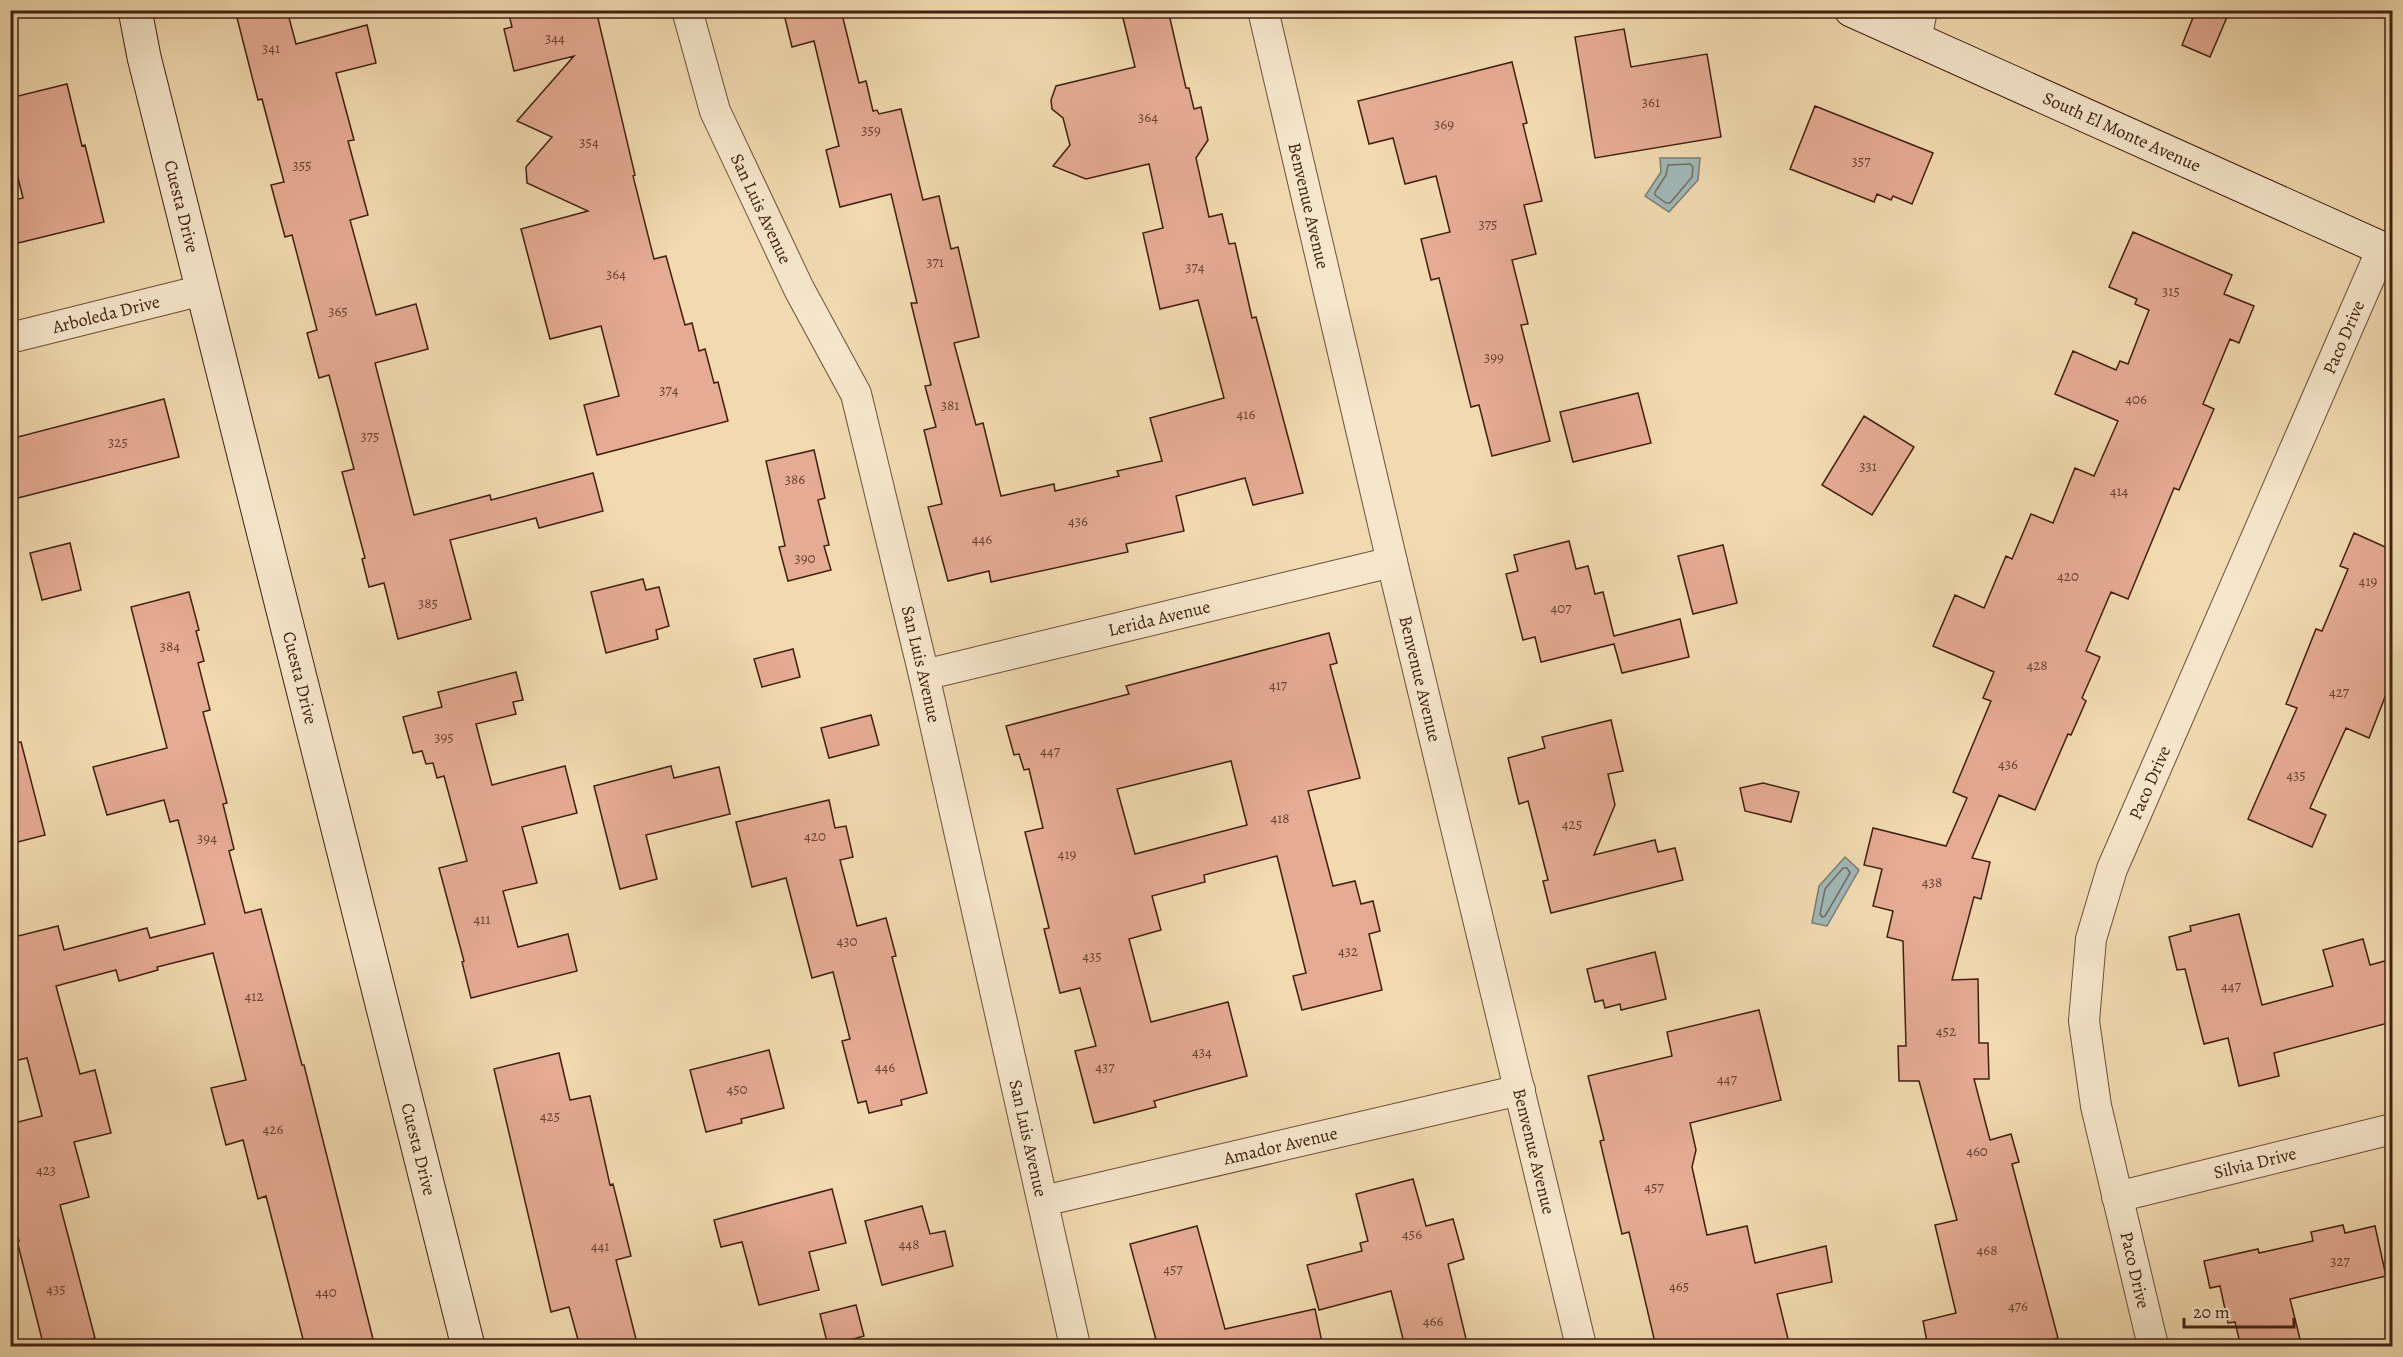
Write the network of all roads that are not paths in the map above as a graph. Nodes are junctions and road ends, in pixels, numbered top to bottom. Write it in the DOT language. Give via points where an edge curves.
graph roads {
  1 [pos="135,10"];
  2 [pos="687,10"];
  3 [pos="1263,10"];
  4 [pos="1851,10"];
  5 [pos="1919,25"];
  6 [pos="2387,251"];
  7 [pos="203,290"];
  8 [pos="10,338"];
  9 [pos="1392,562"];
  10 [pos="924,675"];
  11 [pos="1520,1090"];
  12 [pos="2392,1130"];
  13 [pos="2117,1197"];
  14 [pos="1043,1200"];
  15 [pos="468,1347"];
  16 [pos="1076,1347"];
  17 [pos="1581,1347"];
  18 [pos="2153,1347"];
  1 -- 7 [label="street, Cuesta Drive"];
  2 -- 10 [label="street, San Luis Avenue" via="715,111 799,289 856,394"];
  3 -- 9 [label="street, Benvenue Avenue"];
  4 -- 5 [label="street, South El Monte Avenue"];
  5 -- 6 [label="street, South El Monte Avenue"];
  6 -- 13 [label="street, Paco Drive" via="2112,869 2091,939 2084,1021 2096,1106"];
  7 -- 8 [label="street, Arboleda Drive"];
  7 -- 15 [label="street, Cuesta Drive"];
  9 -- 10 [label="street, Lerida Avenue"];
  9 -- 11 [label="street, Benvenue Avenue"];
  10 -- 14 [label="street, San Luis Avenue"];
  11 -- 14 [label="street, Amador Avenue"];
  11 -- 17 [label="street, Benvenue Avenue"];
  12 -- 13 [label="street, Silvia Drive"];
  13 -- 18 [label="street, Paco Drive"];
  14 -- 16 [label="street, San Luis Avenue"];
}
